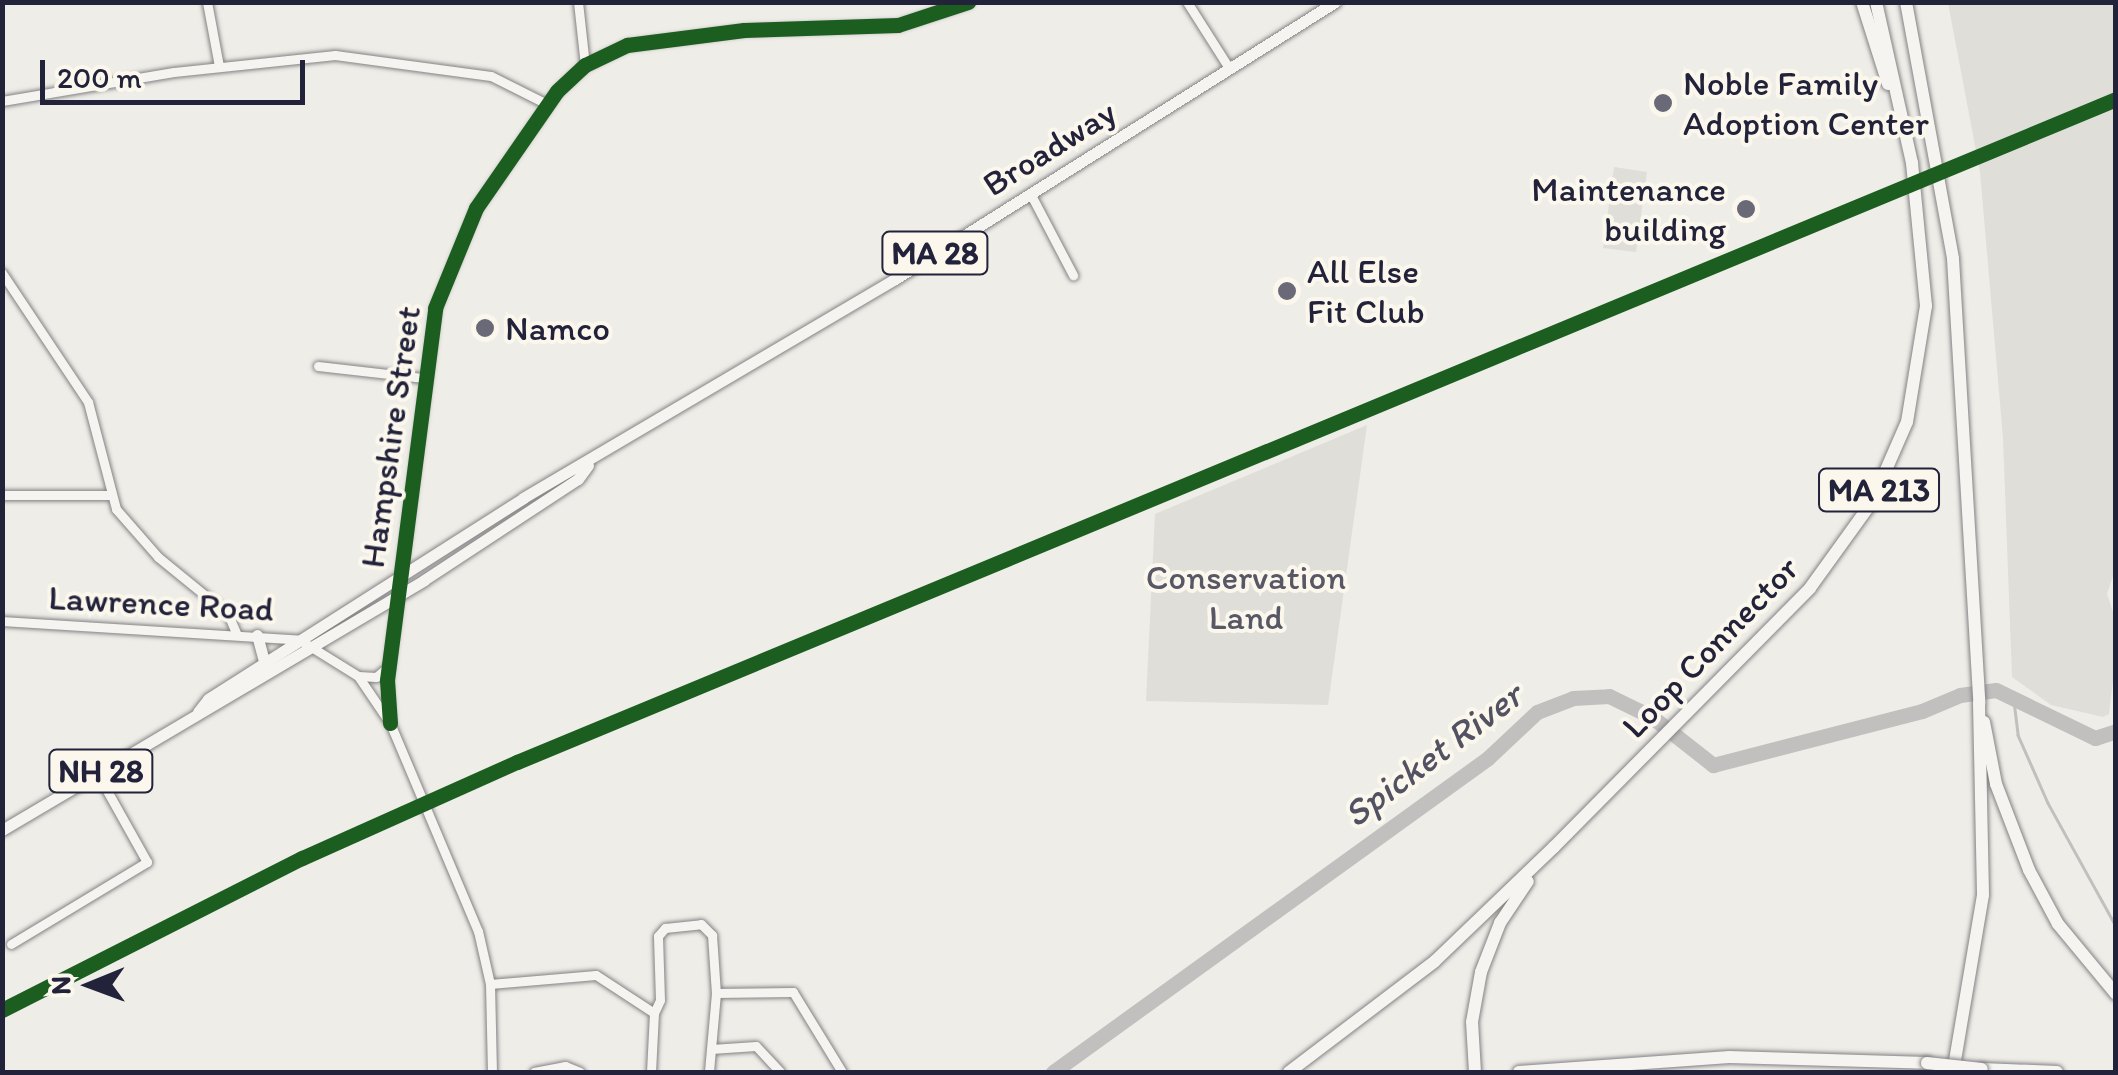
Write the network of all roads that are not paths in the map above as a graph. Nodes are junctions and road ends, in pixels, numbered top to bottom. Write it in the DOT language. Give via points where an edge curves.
graph roads {
  1 [pos="208,2"];
  2 [pos="578,2"];
  3 [pos="968,2"];
  4 [pos="1187,2"];
  5 [pos="1335,2"];
  6 [pos="1862,2"];
  7 [pos="1876,2"];
  8 [pos="1906,2"];
  9 [pos="1914,2"];
  10 [pos="1919,61"];
  11 [pos="585,65"];
  12 [pos="218,66"];
  13 [pos="1229,68"];
  14 [pos="2,100"];
  15 [pos="547,104"];
  16 [pos="1914,176"];
  17 [pos="1030,192"];
  18 [pos="2,272"];
  19 [pos="1072,275"];
  20 [pos="318,366"];
  21 [pos="424,378"];
  22 [pos="638,434"];
  23 [pos="588,465"];
  24 [pos="110,495"];
  25 [pos="2,496"];
  26 [pos="400,580"];
  27 [pos="400,594"];
  28 [pos="2,621"];
  29 [pos="236,634"];
  30 [pos="256,635"];
  31 [pos="300,640"];
  32 [pos="314,647"];
  33 [pos="264,662"];
  34 [pos="389,666"];
  35 [pos="358,676"];
  36 [pos="1979,704"];
  37 [pos="198,712"];
  38 [pos="390,723"];
  39 [pos="97,773"];
  40 [pos="2,830"];
  41 [pos="1554,847"];
  42 [pos="11,944"];
  43 [pos="490,984"];
  44 [pos="716,994"];
  45 [pos="2116,994"];
  46 [pos="654,1012"];
  47 [pos="711,1050"];
  48 [pos="1982,1069"];
  49 [pos="492,1072"];
  50 [pos="534,1072"];
  51 [pos="580,1072"];
  52 [pos="651,1072"];
  53 [pos="710,1072"];
  54 [pos="780,1072"];
  55 [pos="842,1072"];
  56 [pos="1289,1072"];
  57 [pos="1474,1072"];
  58 [pos="1519,1072"];
  59 [pos="1953,1072"];
  60 [pos="2004,1072"];
  61 [pos="2057,1072"];
  1 -- 12 [label="street"];
  2 -- 11 [label="street"];
  3 -- 11 [label="street, Hampshire Street" via="898,25 744,30 641,42"];
  4 -- 13 [label="street"];
  5 -- 13 [label="main road, Broadway / MA 28"];
  6 -- 16 [label="highway"];
  7 -- 16 [label="highway, Loop Connector / MA 213"];
  8 -- 10 [label="highway, MA 213"];
  9 -- 10 [label="highway"];
  10 -- 36 [label="highway, MA 213" via="1940,170 1961,360"];
  11 -- 15 [label="street, Hampshire Street"];
  12 -- 14 [label="street"];
  12 -- 15 [label="street" via="356,57 498,78"];
  13 -- 17 [label="main road, Broadway / MA 28"];
  15 -- 21 [label="street, Hampshire Street" via="461,235 435,308"];
  16 -- 41 [label="highway, Loop Connector / MA 213" via="1926,282 1923,348 1907,422 1884,481 1827,569"];
  17 -- 19 [label="street"];
  17 -- 22 [label="main road, Broadway / MA 28"];
  18 -- 24 [label="street" via="83,392"];
  20 -- 21 [label="street"];
  21 -- 26 [label="street, Hampshire Street"];
  22 -- 23 [label="main road, NH 28"];
  23 -- 26 [label="main road, NH 28" via="523,498"];
  23 -- 27 [label="main road, NH 28" via="578,479"];
  24 -- 25 [label="street"];
  24 -- 29 [label="street" via="128,527 228,614"];
  26 -- 27 [label="street, Hampshire Street"];
  26 -- 31 [label="main road, NH 28"];
  27 -- 32 [label="main road, NH 28"];
  27 -- 34 [label="street, Hampshire Street"];
  28 -- 29 [label="street, Lawrence Road"];
  29 -- 30 [label="street, Lawrence Road"];
  30 -- 31 [label="street, Lawrence Road"];
  30 -- 33 [label="main road"];
  31 -- 32 [label="street, Lawrence Road"];
  31 -- 33 [label="main road, NH 28"];
  32 -- 35 [label="street, Lawrence Road"];
  32 -- 37 [label="main road, NH 28"];
  33 -- 37 [label="main road, NH 28"];
  34 -- 35 [label="street" via="372,678"];
  34 -- 38 [label="street, Hampshire Street"];
  35 -- 38 [label="street"];
  36 -- 45 [label="highway" via="1996,784 2029,870 2058,924"];
  36 -- 59 [label="highway" via="1983,895"];
  37 -- 39 [label="main road, NH 28"];
  38 -- 43 [label="street" via="478,931"];
  39 -- 40 [label="main road, NH 28"];
  39 -- 42 [label="street" via="147,862"];
  41 -- 56 [label="highway" via="1435,961"];
  41 -- 57 [label="highway" via="1507,910 1487,953 1472,1022"];
  43 -- 46 [label="street" via="596,975"];
  43 -- 49 [label="street"];
  44 -- 46 [label="street" via="712,935 701,924 665,928 658,936 660,1000"];
  44 -- 47 [label="street"];
  44 -- 55 [label="street" via="793,992"];
  46 -- 52 [label="street"];
  47 -- 53 [label="street"];
  47 -- 54 [label="street" via="756,1046"];
  48 -- 58 [label="highway, bridge" via="1729,1057"];
  48 -- 60 [label="highway"];
  48 -- 61 [label="highway"];
  50 -- 51 [label="street" via="565,1066"];
}
